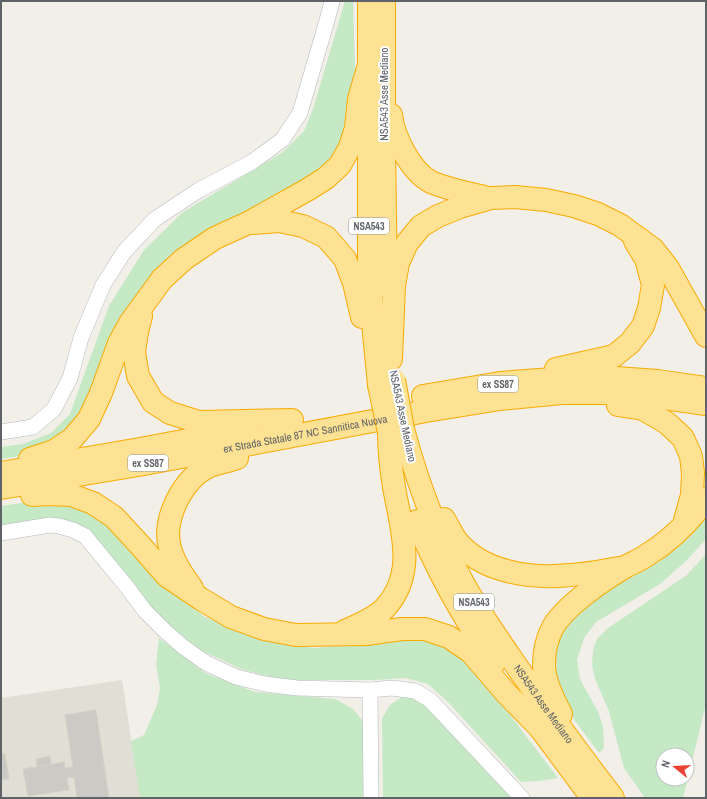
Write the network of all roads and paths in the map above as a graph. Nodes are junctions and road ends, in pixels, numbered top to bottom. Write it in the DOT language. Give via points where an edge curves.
graph roads {
  1 [pos="332,1"];
  2 [pos="369,1"];
  3 [pos="384,1"];
  4 [pos="376,68"];
  5 [pos="491,198"];
  6 [pos="248,223"];
  7 [pos="630,233"];
  8 [pos="146,301"];
  9 [pos="706,336"];
  10 [pos="391,359"];
  11 [pos="387,382"];
  12 [pos="500,383"];
  13 [pos="706,388"];
  14 [pos="562,393"];
  15 [pos="706,404"];
  16 [pos="294,427"];
  17 [pos="396,431"];
  18 [pos="1,432"];
  19 [pos="412,462"];
  20 [pos="1,466"];
  21 [pos="1,473"];
  22 [pos="1,488"];
  23 [pos="1,498"];
  24 [pos="706,499"];
  25 [pos="683,527"];
  26 [pos="1,532"];
  27 [pos="624,567"];
  28 [pos="201,599"];
  29 [pos="338,634"];
  30 [pos="370,690"];
  31 [pos="540,728"];
  32 [pos="575,761"];
  33 [pos="371,798"];
  34 [pos="522,798"];
  35 [pos="592,798"];
  36 [pos="613,798"];
  1 -- 18 [label="street" via="300,113 282,140 252,162 199,190 155,219 124,252 103,285 81,338 70,378 54,409 33,427"];
  2 -- 4 [label="highway, NSA543 Asse Mediano / NSA543"];
  3 -- 4 [label="highway, NSA543 Asse Mediano / NSA543"];
  4 -- 5 [label="highway" via="400,145 411,164 430,181 453,190"];
  4 -- 6 [label="highway" via="359,99 356,128 350,147 340,165 308,190"];
  4 -- 10 [label="highway, NSA543 Asse Mediano / NSA543" via="384,263"];
  4 -- 11 [label="highway, NSA543 Asse Mediano / NSA543" via="369,263 372,313"];
  5 -- 7 [label="highway" via="538,199 574,206 620,224"];
  5 -- 10 [label="highway" via="438,216 420,226 407,243 398,263 394,286"];
  6 -- 8 [label="highway" via="215,238 184,259 162,279"];
  6 -- 11 [label="highway" via="279,221 302,226 326,237 340,253 354,283 368,345"];
  7 -- 9 [label="highway" via="653,249 668,268"];
  7 -- 12 [label="highway" via="646,260 653,286 644,326 630,343 614,356 536,372"];
  8 -- 16 [label="highway" via="134,352 138,376 154,402 170,413 199,422"];
  8 -- 20 [label="highway" via="119,343 89,419 72,439 54,451"];
  10 -- 11 [label="highway, NSA543 Asse Mediano / NSA543"];
  11 -- 17 [label="highway, NSA543 Asse Mediano / NSA543, bridge"];
  12 -- 13 [label="highway, ex Strada Statale 87 NC Sannitica Nuova / ex SS87" via="566,378 616,378"];
  12 -- 16 [label="highway, ex Strada Statale 87 NC Sannitica Nuova / ex SS87" via="424,396"];
  14 -- 15 [label="highway, ex Strada Statale 87 NC Sannitica Nuova" via="629,394"];
  14 -- 16 [label="highway, ex Strada Statale 87 NC Sannitica Nuova"];
  14 -- 25 [label="highway" via="643,409 668,423 683,438 691,456 693,473 692,495"];
  16 -- 21 [label="highway, ex Strada Statale 87 NC Sannitica Nuova / ex SS87" via="140,449"];
  16 -- 22 [label="highway, ex Strada Statale 87 NC Sannitica Nuova / ex SS87" via="144,464"];
  16 -- 28 [label="highway" via="262,450 209,466 189,482 175,503 168,527 170,548 180,572"];
  17 -- 19 [label="highway, NSA543 Asse Mediano / NSA543"];
  17 -- 29 [label="highway" via="390,462 405,551 404,574 397,592 384,609 366,622"];
  17 -- 31 [label="highway, NSA543 Asse Mediano / NSA543" via="398,468 421,532 444,581 466,620"];
  19 -- 27 [label="highway" via="457,541 474,557 497,568 546,576"];
  19 -- 32 [label="highway, NSA543 Asse Mediano / NSA543" via="436,527 461,579"];
  23 -- 28 [label="highway" via="47,494 71,495 93,503 114,517 167,576"];
  24 -- 25 [label="highway"];
  25 -- 27 [label="highway" via="647,556"];
  26 -- 30 [label="street" via="50,525 74,530 84,536 164,631 206,663 236,677 290,687"];
  27 -- 32 [label="highway" via="579,598 564,612 553,627 546,644 544,666"];
  28 -- 29 [label="highway" via="231,617 264,629 296,634"];
  29 -- 31 [label="highway" via="425,629 449,637 471,652"];
  30 -- 33 [label="street"];
  30 -- 34 [label="street" via="392,688 415,691 430,700"];
  31 -- 32 [label="highway, NSA543 Asse Mediano / NSA543"];
  32 -- 35 [label="highway, NSA543 Asse Mediano / NSA543"];
  32 -- 36 [label="highway, NSA543 Asse Mediano / NSA543"];
}
